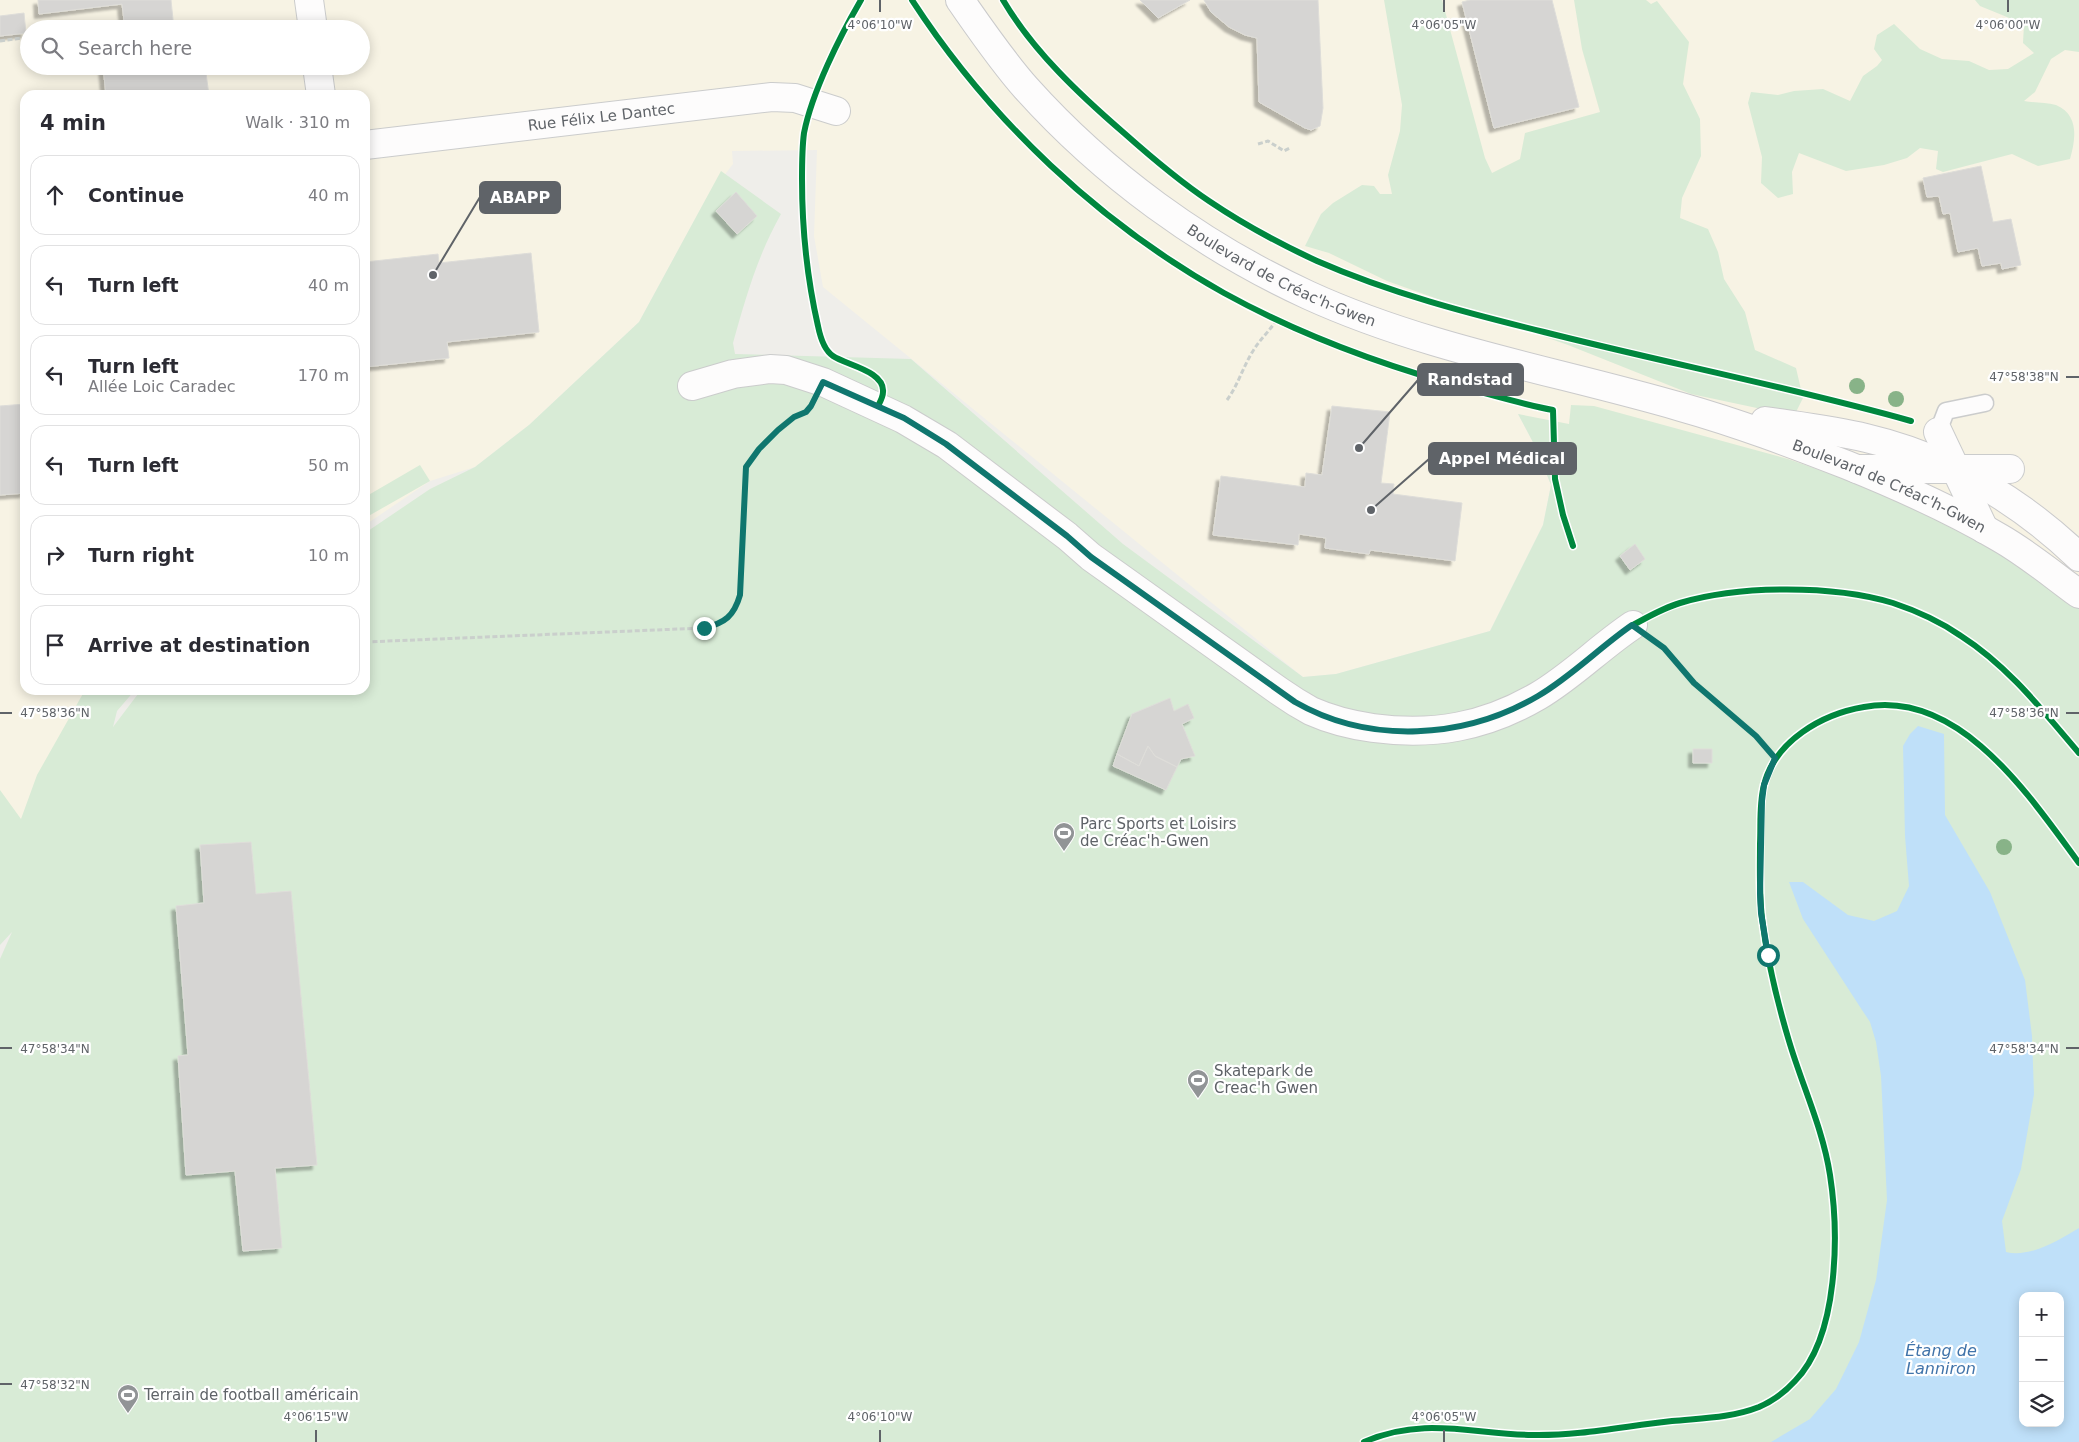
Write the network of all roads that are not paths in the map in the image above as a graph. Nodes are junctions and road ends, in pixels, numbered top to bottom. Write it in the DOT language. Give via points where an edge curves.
graph roads {
  1 [pos="309,0"];
  2 [pos="962,1"];
  3 [pos="312,20"];
  4 [pos="318,75"];
  5 [pos="319,90"];
  6 [pos="836,111"];
  7 [pos="370,145"];
  8 [pos="692,386"];
  9 [pos="1985,403"];
  10 [pos="1684,408"];
  11 [pos="1938,432"];
  12 [pos="1857,469"];
  13 [pos="1955,469"];
  14 [pos="2010,469"];
  15 [pos="1984,528"];
  16 [pos="2079,557"];
  17 [pos="2079,594"];
  18 [pos="1632,625"];
  1 -- 3 [label="street"];
  2 -- 10 [label="street, Boulevard de Créac'h-Gwen" via="1014,73 1115,174 1191,230 1244,261 1332,305 1440,342"];
  4 -- 5 [label="street"];
  6 -- 7 [label="street, Rue Félix Le Dantec" via="795,98 772,97"];
  8 -- 18 [label="street" via="733,374 786,370 823,382 904,418 946,444 1091,557 1295,702 1333,720 1409,732 1444,730 1479,721 1540,695"];
  9 -- 11 [label="lane" via="1946,411"];
  10 -- 12 [label="street, Boulevard de Créac'h-Gwen"];
  10 -- 13 [label="street, Boulevard de Créac'h-Gwen" via="1865,438"];
  11 -- 13 [label="street"];
  12 -- 13 [label="street"];
  12 -- 15 [label="street, Boulevard de Créac'h-Gwen"];
  13 -- 14 [label="street"];
  13 -- 15 [label="street"];
  13 -- 16 [label="street, Boulevard de Créac'h-Gwen" via="2005,498"];
  15 -- 17 [label="street, Boulevard de Créac'h-Gwen"];
}
